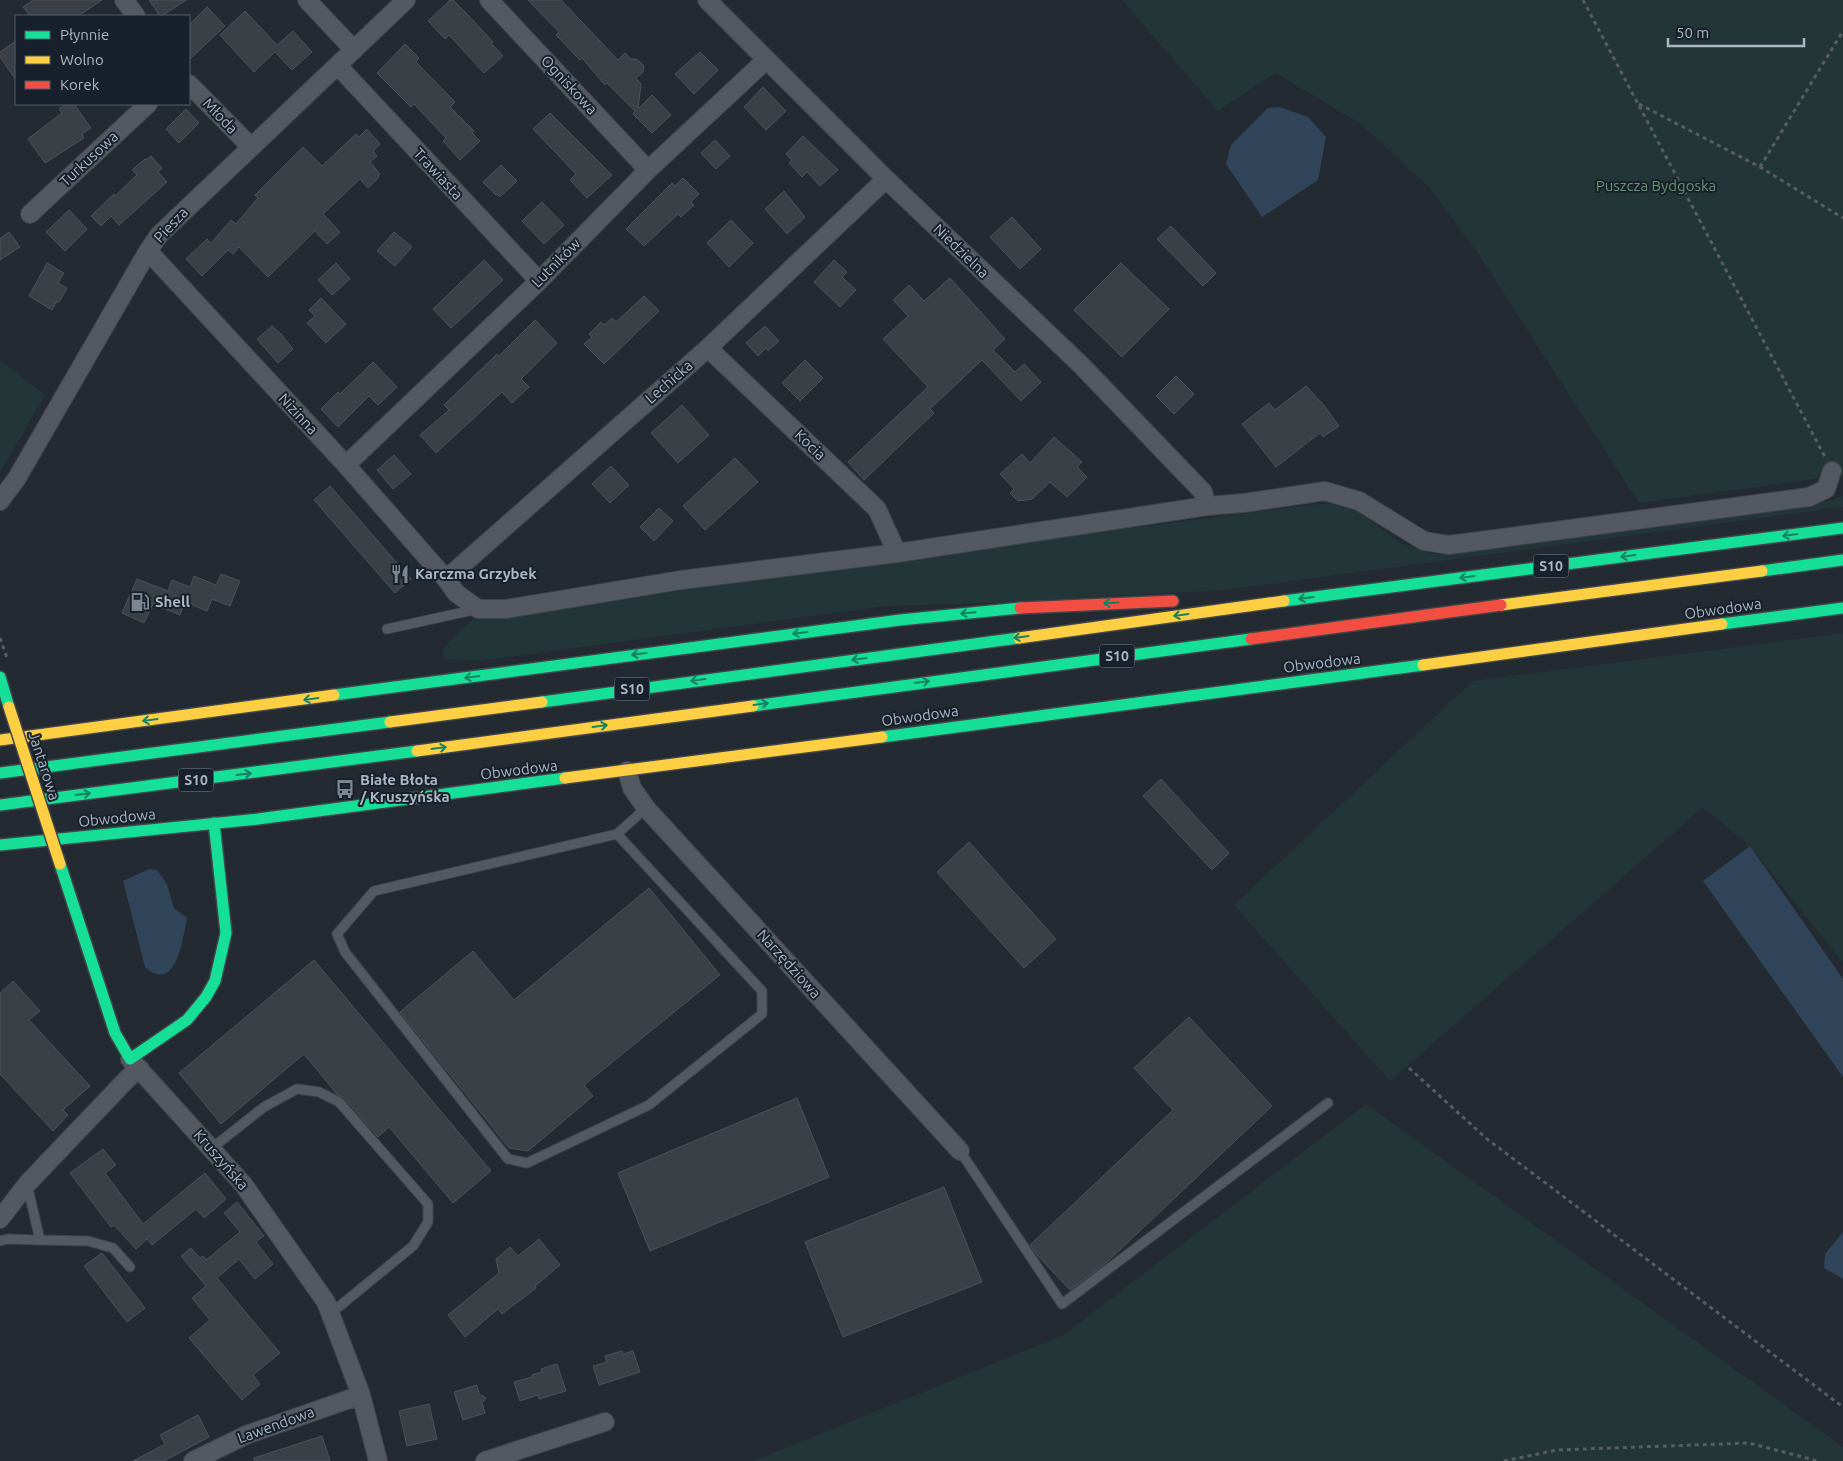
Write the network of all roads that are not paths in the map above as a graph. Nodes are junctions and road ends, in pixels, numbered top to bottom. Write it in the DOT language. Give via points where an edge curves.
graph roads {
  1 [pos="124,0"];
  2 [pos="307,0"];
  3 [pos="406,0"];
  4 [pos="489,0"];
  5 [pos="707,0"];
  6 [pos="135,15"];
  7 [pos="354,50"];
  8 [pos="766,60"];
  9 [pos="338,66"];
  10 [pos="190,85"];
  11 [pos="147,105"];
  12 [pos="251,147"];
  13 [pos="648,170"];
  14 [pos="886,179"];
  15 [pos="30,214"];
  16 [pos="148,251"];
  17 [pos="539,282"];
  18 [pos="708,348"];
  19 [pos="346,465"];
  20 [pos="1832,471"];
  21 [pos="0,501"];
  22 [pos="1206,506"];
  23 [pos="1843,528"];
  24 [pos="897,553"];
  25 [pos="1843,560"];
  26 [pos="446,579"];
  27 [pos="1180,601"];
  28 [pos="1199,602"];
  29 [pos="1264,603"];
  30 [pos="1843,608"];
  31 [pos="478,609"];
  32 [pos="387,629"];
  33 [pos="0,677"];
  34 [pos="0,740"];
  35 [pos="627,771"];
  36 [pos="0,773"];
  37 [pos="0,805"];
  38 [pos="646,808"];
  39 [pos="214,823"];
  40 [pos="617,834"];
  41 [pos="0,845"];
  42 [pos="60,864"];
  43 [pos="135,1064"];
  44 [pos="1328,1103"];
  45 [pos="212,1148"];
  46 [pos="960,1151"];
  47 [pos="27,1184"];
  48 [pos="0,1219"];
  49 [pos="40,1240"];
  50 [pos="0,1241"];
  51 [pos="130,1267"];
  52 [pos="330,1314"];
  53 [pos="361,1395"];
  54 [pos="605,1422"];
  55 [pos="193,1461"];
  56 [pos="378,1461"];
  57 [pos="485,1461"];
  1 -- 6 [label="street"];
  2 -- 7 [label="street"];
  3 -- 7 [label="street, Piesza"];
  4 -- 13 [label="street, Ogniskowa"];
  5 -- 8 [label="street, Niedzielna"];
  7 -- 9 [label="street, Piesza"];
  8 -- 13 [label="street, Lutników"];
  8 -- 14 [label="street, Niedzielna"];
  9 -- 12 [label="street, Piesza"];
  9 -- 17 [label="street, Trawiasta"];
  10 -- 12 [label="street, Młoda"];
  11 -- 15 [label="street, Turkusowa"];
  12 -- 16 [label="street, Piesza" via="159,235"];
  13 -- 17 [label="street, Lutników"];
  14 -- 18 [label="street, Lechicka"];
  14 -- 22 [label="street, Niedzielna" via="1080,365 1203,492"];
  16 -- 19 [label="street, Nizinna"];
  16 -- 21 [label="street, Piesza" via="17,478"];
  17 -- 19 [label="street, Lutników"];
  18 -- 24 [label="street, Kocia" via="876,509"];
  18 -- 26 [label="street, Lechicka"];
  19 -- 26 [label="street, Nizinna"];
  20 -- 22 [label="street" via="1826,489 1809,497 1449,545 1424,541 1358,501 1325,491"];
  22 -- 24 [label="street"];
  23 -- 29 [label="main road, S10, one-way"];
  24 -- 31 [label="street" via="681,580 506,609"];
  37 -- 25 [label="main road, S10, one-way"];
  26 -- 31 [label="street, Nizinna" via="456,593"];
  27 -- 34 [label="main road, one-way" via="1034,607 900,620"];
  28 -- 29 [label="main road"];
  29 -- 36 [label="main road, S10, one-way"];
  30 -- 35 [label="main road, Obwodowa"];
  31 -- 32 [label="lane"];
  33 -- 42 [label="main road, Jantarowa, bridge"];
  35 -- 38 [label="street, Narzędziowa" via="632,788"];
  35 -- 39 [label="main road, Obwodowa"];
  38 -- 40 [label="lane"];
  38 -- 46 [label="street, Narzędziowa"];
  39 -- 41 [label="main road, Obwodowa"];
  39 -- 43 [label="main road" via="226,933 215,981 187,1020"];
  40 -- 40 [label="lane" via="374,891 337,934 346,952 508,1158 527,1163 649,1105 762,1014 762,991"];
  42 -- 43 [label="main road, Kruszyńska" via="115,1033"];
  43 -- 45 [label="street, Kruszyńska"];
  43 -- 47 [label="street" via="129,1077"];
  44 -- 46 [label="lane" via="1062,1304"];
  45 -- 52 [label="street, Kruszyńska" via="243,1184 326,1302"];
  45 -- 52 [label="lane" via="264,1107 297,1089 319,1092 340,1102 428,1204 428,1222 413,1246"];
  47 -- 48 [label="street"];
  47 -- 49 [label="lane"];
  49 -- 50 [label="lane"];
  49 -- 51 [label="lane" via="88,1241 113,1248"];
  52 -- 53 [label="street, Kruszyńska"];
  53 -- 55 [label="street, Lawendowa" via="246,1435"];
  53 -- 56 [label="street, Kruszyńska"];
  54 -- 57 [label="street"];
}
